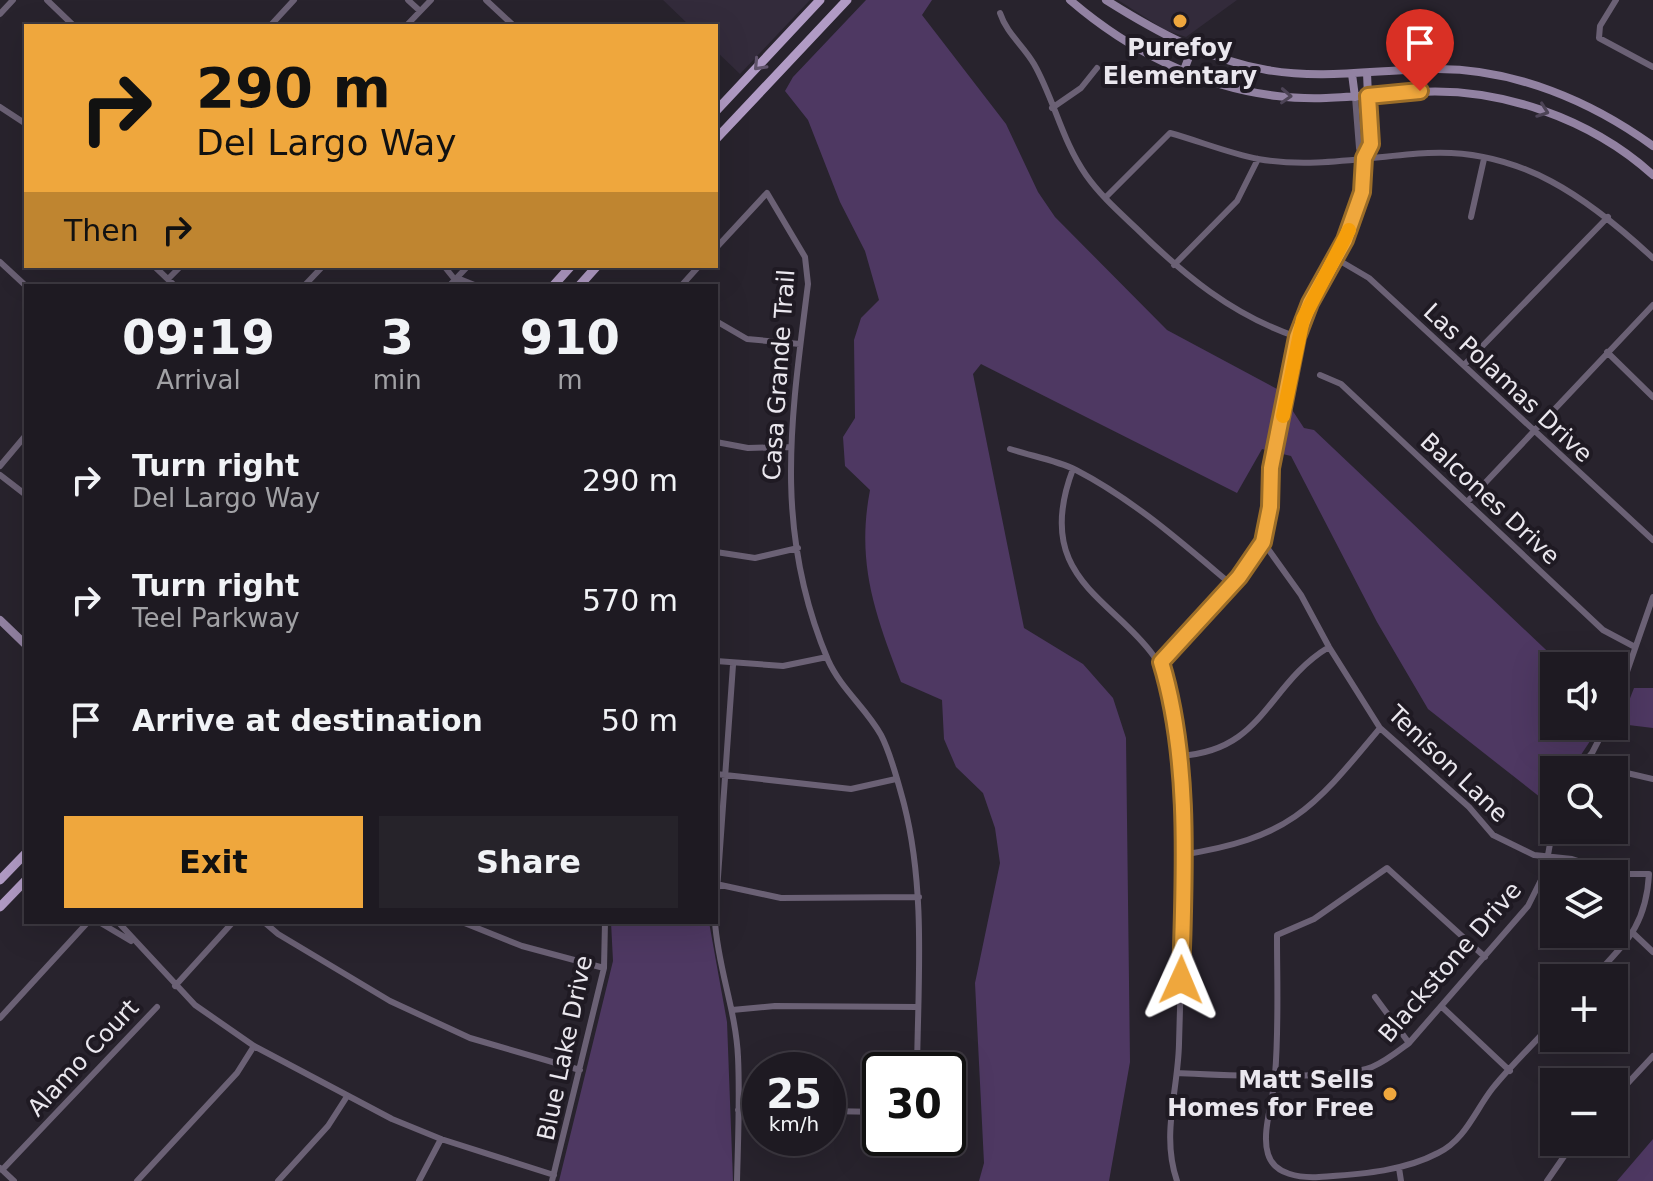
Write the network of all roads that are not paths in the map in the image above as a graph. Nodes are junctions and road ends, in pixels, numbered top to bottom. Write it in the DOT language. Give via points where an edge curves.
graph roads {
  1 [pos="13,0"];
  2 [pos="47,0"];
  3 [pos="294,0"];
  4 [pos="408,0"];
  5 [pos="431,0"];
  6 [pos="486,0"];
  7 [pos="820,0"];
  8 [pos="847,0"];
  9 [pos="1070,0"];
  10 [pos="1106,0"];
  11 [pos="1616,0"];
  12 [pos="420,11"];
  13 [pos="1000,13"];
  14 [pos="0,14"];
  15 [pos="803,19"];
  16 [pos="72,24"];
  17 [pos="272,24"];
  18 [pos="408,24"];
  19 [pos="512,24"];
  20 [pos="817,32"];
  21 [pos="1192,49"];
  22 [pos="1653,67"];
  23 [pos="1097,68"];
  24 [pos="1184,70"];
  25 [pos="1367,73"];
  26 [pos="1352,74"];
  27 [pos="1368,96"];
  28 [pos="1355,97"];
  29 [pos="0,107"];
  30 [pos="1052,108"];
  31 [pos="718,109"];
  32 [pos="24,123"];
  33 [pos="718,137"];
  34 [pos="1653,146"];
  35 [pos="1364,158"];
  36 [pos="1258,159"];
  37 [pos="1484,159"];
  38 [pos="1653,175"];
  39 [pos="1105,198"];
  40 [pos="1471,217"];
  41 [pos="1608,217"];
  42 [pos="718,246"];
  43 [pos="1335,258"];
  44 [pos="1653,258"];
  45 [pos="0,262"];
  46 [pos="1174,265"];
  47 [pos="156,268"];
  48 [pos="179,268"];
  49 [pos="321,268"];
  50 [pos="569,268"];
  51 [pos="595,268"];
  52 [pos="697,268"];
  53 [pos="168,279"];
  54 [pos="24,284"];
  55 [pos="173,284"];
  56 [pos="306,284"];
  57 [pos="555,284"];
  58 [pos="581,284"];
  59 [pos="683,284"];
  60 [pos="1653,305"];
  61 [pos="718,322"];
  62 [pos="1297,337"];
  63 [pos="800,344"];
  64 [pos="1607,352"];
  65 [pos="1464,365"];
  66 [pos="1320,375"];
  67 [pos="1653,397"];
  68 [pos="1533,431"];
  69 [pos="24,437"];
  70 [pos="718,442"];
  71 [pos="789,447"];
  72 [pos="1010,449"];
  73 [pos="0,466"];
  74 [pos="1073,469"];
  75 [pos="0,475"];
  76 [pos="24,493"];
  77 [pos="1467,502"];
  78 [pos="1653,540"];
  79 [pos="1263,542"];
  80 [pos="798,548"];
  81 [pos="718,552"];
  82 [pos="1232,585"];
  83 [pos="1653,597"];
  84 [pos="0,620"];
  85 [pos="24,643"];
  86 [pos="1329,647"];
  87 [pos="1635,647"];
  88 [pos="827,657"];
  89 [pos="718,661"];
  90 [pos="1161,662"];
  91 [pos="733,665"];
  92 [pos="1628,668"];
  93 [pos="1380,728"];
  94 [pos="1179,756"];
  95 [pos="1628,773"];
  96 [pos="718,774"];
  97 [pos="725,775"];
  98 [pos="896,779"];
  99 [pos="1653,779"];
  100 [pos="1550,844"];
  101 [pos="24,855"];
  102 [pos="1181,855"];
  103 [pos="1548,856"];
  104 [pos="718,870"];
  105 [pos="0,880"];
  106 [pos="24,882"];
  107 [pos="718,884"];
  108 [pos="919,897"];
  109 [pos="0,907"];
  110 [pos="86,924"];
  111 [pos="101,924"];
  112 [pos="120,924"];
  113 [pos="231,924"];
  114 [pos="267,924"];
  115 [pos="467,924"];
  116 [pos="605,924"];
  117 [pos="715,924"];
  118 [pos="1634,934"];
  119 [pos="134,943"];
  120 [pos="1653,952"];
  121 [pos="1485,957"];
  122 [pos="1606,964"];
  123 [pos="604,968"];
  124 [pos="175,986"];
  125 [pos="1375,997"];
  126 [pos="1441,1006"];
  127 [pos="157,1007"];
  128 [pos="917,1007"];
  129 [pos="732,1010"];
  130 [pos="0,1018"];
  131 [pos="1540,1037"];
  132 [pos="1409,1043"];
  133 [pos="254,1046"];
  134 [pos="917,1052"];
  135 [pos="1653,1056"];
  136 [pos="580,1070"];
  137 [pos="1510,1071"];
  138 [pos="1178,1073"];
  139 [pos="1275,1073"];
  140 [pos="1628,1083"];
  141 [pos="346,1098"];
  142 [pos="738,1110"];
  143 [pos="742,1110"];
  144 [pos="441,1139"];
  145 [pos="1564,1156"];
  146 [pos="1399,1168"];
  147 [pos="1,1169"];
  148 [pos="553,1178"];
  149 [pos="14,1181"];
  150 [pos="137,1181"];
  151 [pos="278,1181"];
  152 [pos="419,1181"];
  153 [pos="737,1181"];
  154 [pos="1177,1181"];
  155 [pos="1401,1181"];
  156 [pos="1547,1181"];
  1 -- 14 [label="street"];
  2 -- 16 [label="street"];
  3 -- 17 [label="street"];
  4 -- 12 [label="street"];
  5 -- 12 [label="street"];
  6 -- 19 [label="street"];
  7 -- 15 [label="main road"];
  8 -- 20 [label="main road"];
  9 -- 24 [label="main road" via="1109,31"];
  10 -- 21 [label="main road"];
  11 -- 22 [label="street" via="1597,32 1607,43"];
  12 -- 18 [label="street"];
  13 -- 30 [label="street" via="1006,31 1034,64"];
  15 -- 20 [label="main road"];
  15 -- 31 [label="main road, one-way"];
  20 -- 33 [label="main road"];
  21 -- 24 [label="main road"];
  21 -- 26 [label="main road" via="1265,70"];
  23 -- 30 [label="street" via="1081,88"];
  24 -- 28 [label="main road, one-way" via="1210,82 1279,97"];
  25 -- 26 [label="main road"];
  25 -- 27 [label="main road"];
  25 -- 34 [label="main road" via="1440,69 1538,85 1583,104"];
  26 -- 28 [label="main road"];
  27 -- 28 [label="main road"];
  27 -- 35 [label="street" via="1371,144"];
  27 -- 38 [label="main road, one-way" via="1447,92 1512,101 1593,134"];
  28 -- 35 [label="street"];
  29 -- 32 [label="street"];
  30 -- 39 [label="street" via="1080,165"];
  35 -- 36 [label="street"];
  35 -- 37 [label="street" via="1431,153"];
  35 -- 43 [label="street" via="1362,192"];
  36 -- 39 [label="street" via="1170,133"];
  36 -- 46 [label="street" via="1237,201"];
  37 -- 40 [label="street"];
  37 -- 41 [label="street" via="1553,181"];
  39 -- 46 [label="street"];
  41 -- 44 [label="street"];
  41 -- 65 [label="street"];
  42 -- 63 [label="street, Casa Grande Trail" via="767,193 805,257 808,284"];
  43 -- 62 [label="street"];
  43 -- 65 [label="street, Las Polamas Drive" via="1369,278"];
  45 -- 54 [label="street"];
  46 -- 62 [label="street" via="1244,315"];
  47 -- 53 [label="street"];
  48 -- 53 [label="street"];
  49 -- 56 [label="street"];
  50 -- 57 [label="main road"];
  51 -- 58 [label="main road"];
  52 -- 59 [label="street"];
  53 -- 55 [label="street"];
  60 -- 64 [label="street"];
  61 -- 63 [label="street" via="747,339"];
  62 -- 79 [label="street" via="1271,468"];
  63 -- 71 [label="street, Casa Grande Trail"];
  64 -- 67 [label="street"];
  64 -- 68 [label="street"];
  65 -- 68 [label="street, Las Polamas Drive"];
  66 -- 77 [label="street, Balcones Drive" via="1341,384"];
  68 -- 77 [label="street"];
  68 -- 78 [label="street, Las Polamas Drive"];
  69 -- 73 [label="street"];
  70 -- 71 [label="street"];
  71 -- 80 [label="street, Casa Grande Trail" via="790,512"];
  72 -- 74 [label="street"];
  74 -- 82 [label="street" via="1149,516"];
  74 -- 90 [label="street" via="1060,527 1067,560 1086,588"];
  75 -- 76 [label="street"];
  77 -- 87 [label="street, Balcones Drive" via="1603,630"];
  79 -- 82 [label="street"];
  79 -- 86 [label="street, Tenison Lane"];
  80 -- 81 [label="street" via="755,558"];
  80 -- 88 [label="street, Casa Grande Trail" via="814,625"];
  82 -- 90 [label="street"];
  83 -- 87 [label="street"];
  84 -- 85 [label="main road"];
  86 -- 93 [label="street, Tenison Lane"];
  86 -- 94 [label="street" via="1313,657 1241,737 1219,749"];
  87 -- 92 [label="street"];
  88 -- 91 [label="street" via="783,666"];
  88 -- 98 [label="street, Casa Grande Trail" via="881,735"];
  89 -- 91 [label="street"];
  90 -- 94 [label="street" via="1174,705"];
  91 -- 97 [label="street"];
  93 -- 102 [label="street" via="1299,815 1250,841"];
  93 -- 103 [label="street, Tenison Lane" via="1493,835 1515,849"];
  94 -- 102 [label="street"];
  95 -- 99 [label="street"];
  96 -- 97 [label="street"];
  97 -- 98 [label="street" via="851,789"];
  97 -- 104 [label="street"];
  98 -- 108 [label="street, Casa Grande Trail"];
  100 -- 103 [label="street, Blackstone Drive"];
  101 -- 105 [label="main road"];
  102 -- 138 [label="street"];
  103 -- 118 [label="street, Tenison Lane" via="1618,874 1649,874 1647,904"];
  103 -- 121 [label="street, Blackstone Drive" via="1534,897"];
  106 -- 109 [label="main road"];
  107 -- 108 [label="street" via="781,898"];
  108 -- 128 [label="street, Casa Grande Trail"];
  110 -- 130 [label="street"];
  111 -- 119 [label="street"];
  112 -- 119 [label="street"];
  113 -- 124 [label="street"];
  114 -- 136 [label="street" via="403,1007 470,1038"];
  115 -- 123 [label="street" via="522,946"];
  116 -- 123 [label="street, Blue Lake Drive"];
  117 -- 129 [label="street"];
  118 -- 120 [label="street"];
  118 -- 122 [label="street"];
  119 -- 124 [label="street"];
  121 -- 126 [label="street, Blackstone Drive"];
  121 -- 139 [label="street" via="1387,868 1314,919 1277,935"];
  123 -- 136 [label="street, Blue Lake Drive"];
  124 -- 133 [label="street"];
  125 -- 132 [label="street"];
  126 -- 132 [label="street, Blackstone Drive"];
  126 -- 137 [label="street"];
  127 -- 147 [label="street, Alamo Court"];
  128 -- 129 [label="street"];
  128 -- 134 [label="street, Casa Grande Trail"];
  129 -- 142 [label="street"];
  131 -- 137 [label="street"];
  132 -- 139 [label="street, Blackstone Drive" via="1370,1068 1339,1075"];
  133 -- 141 [label="street"];
  133 -- 150 [label="street" via="237,1073"];
  135 -- 140 [label="street"];
  136 -- 148 [label="street, Blue Lake Drive"];
  137 -- 146 [label="street" via="1458,1139 1440,1153"];
  138 -- 139 [label="street, Blackstone Drive"];
  138 -- 154 [label="street" via="1170,1102 1170,1161"];
  139 -- 146 [label="street" via="1267,1135 1273,1165 1288,1174 1312,1177"];
  141 -- 144 [label="street"];
  141 -- 151 [label="street"];
  142 -- 143 [label="street"];
  142 -- 153 [label="street"];
  144 -- 148 [label="street"];
  144 -- 152 [label="street"];
  145 -- 156 [label="street"];
  146 -- 155 [label="street"];
  147 -- 149 [label="street"];
}
